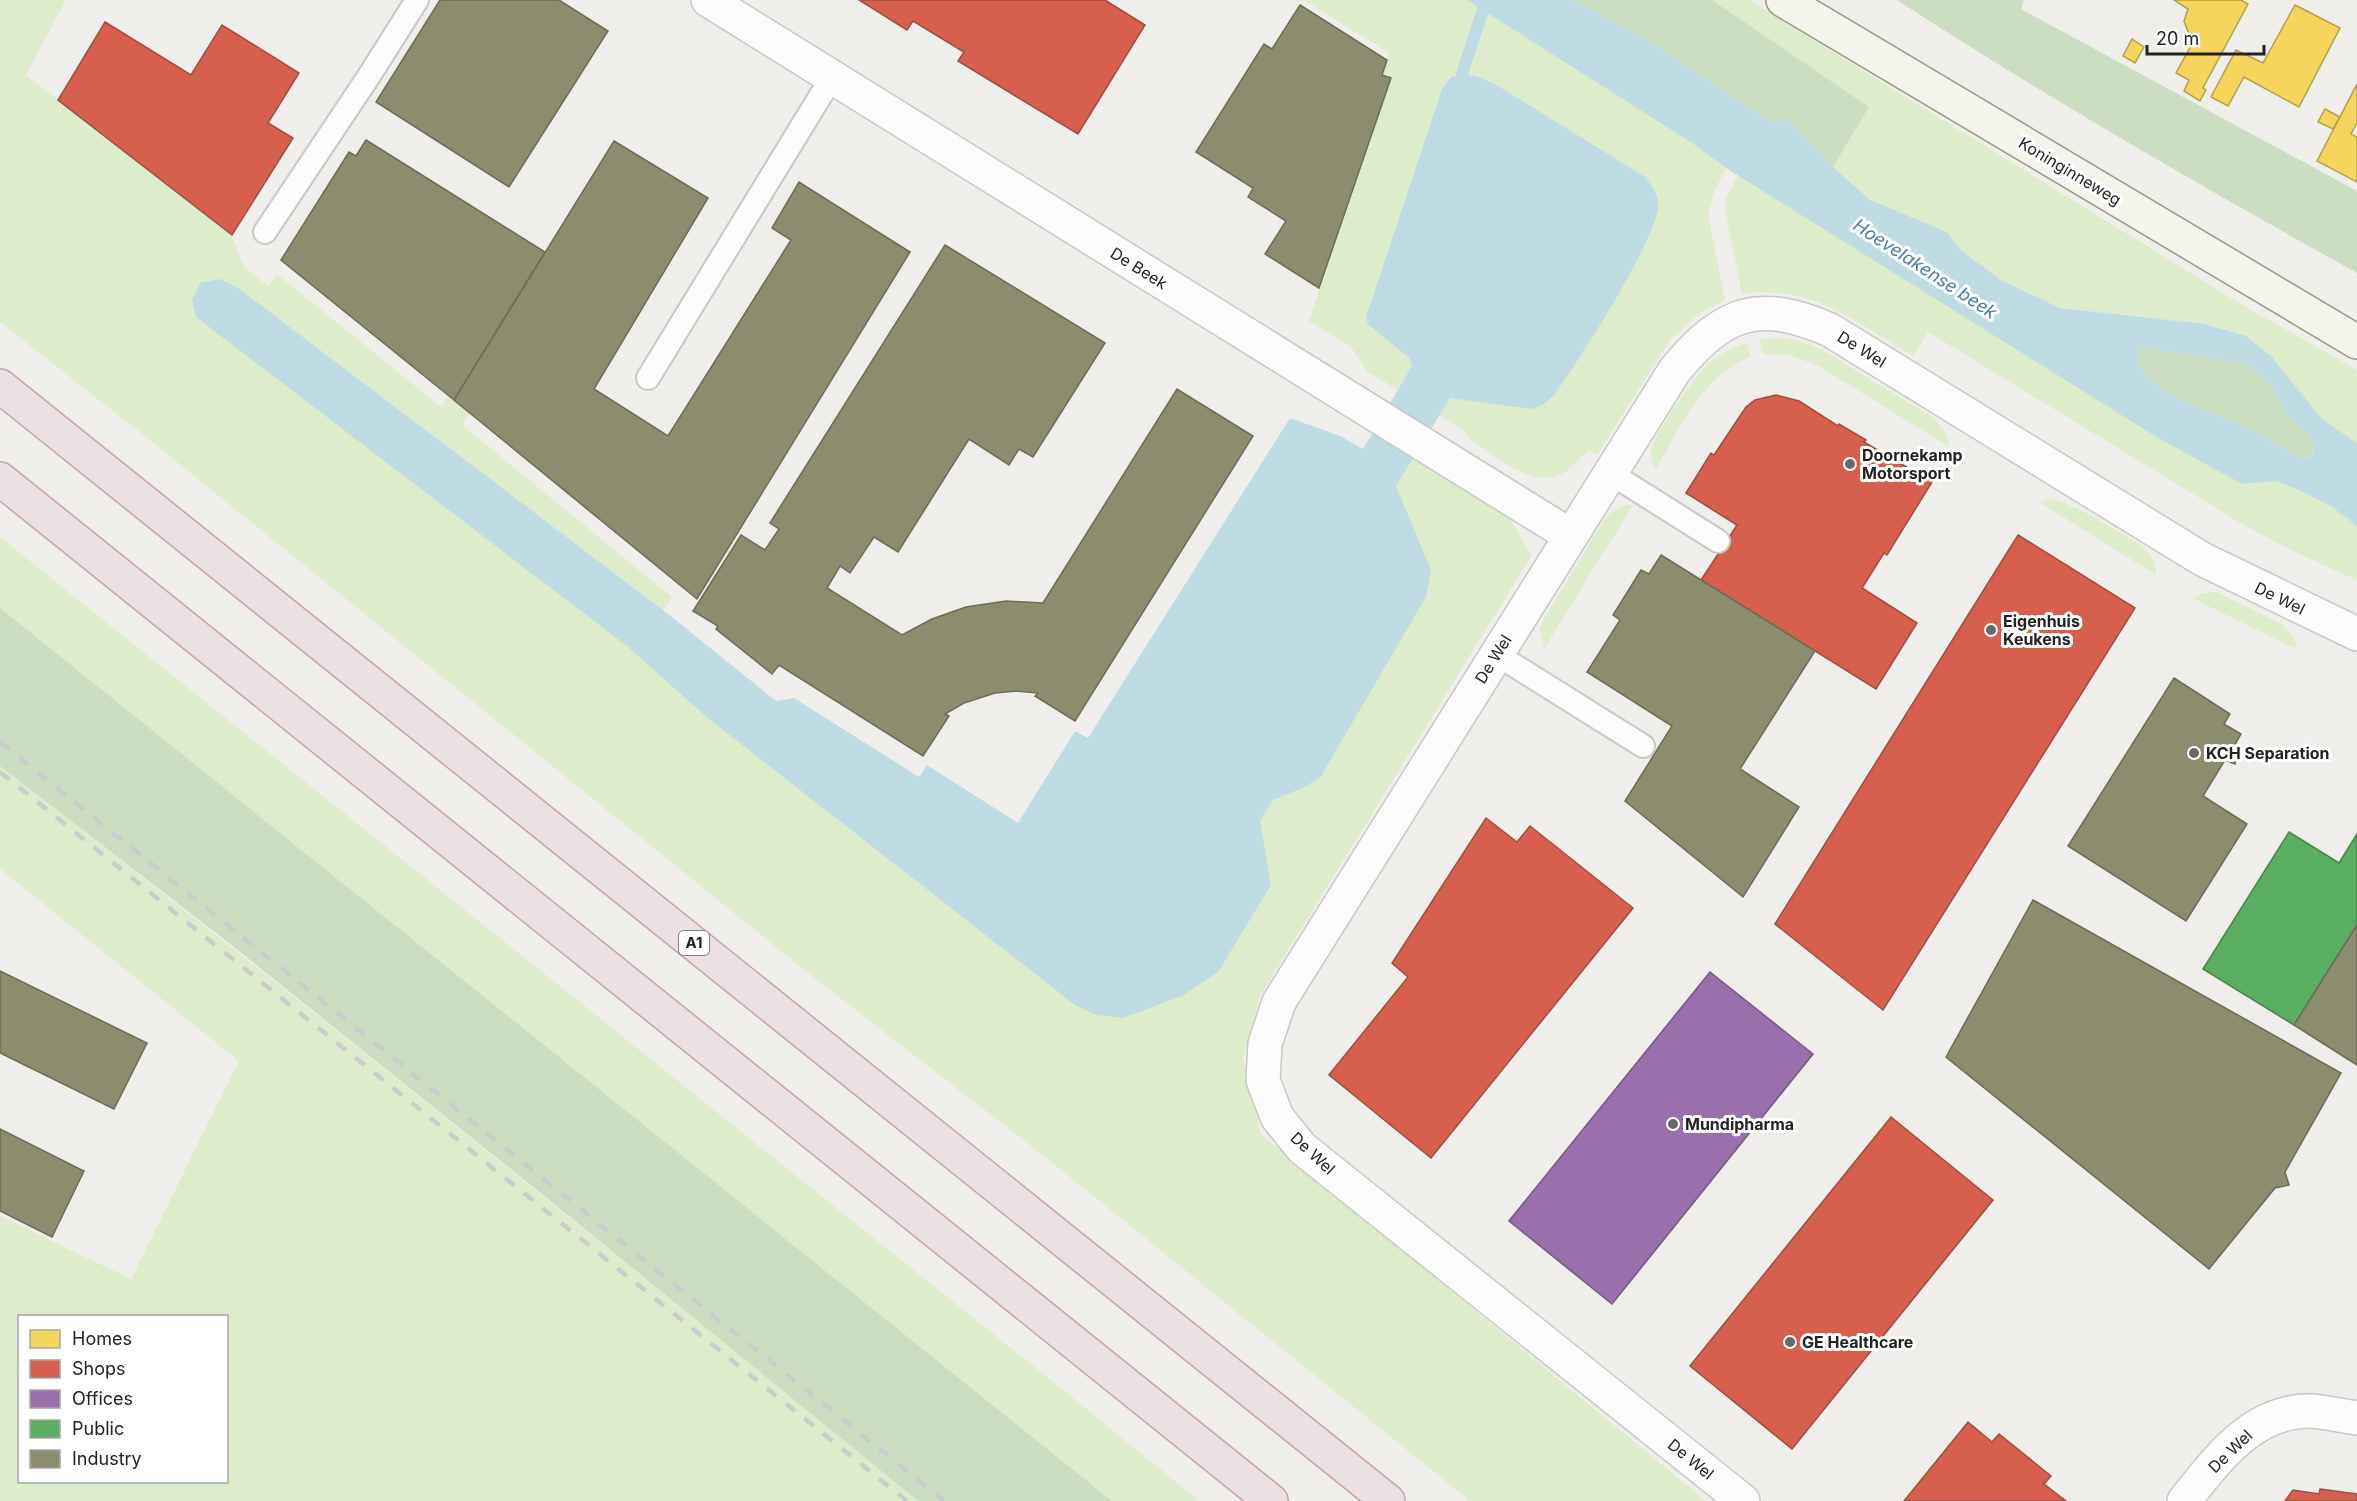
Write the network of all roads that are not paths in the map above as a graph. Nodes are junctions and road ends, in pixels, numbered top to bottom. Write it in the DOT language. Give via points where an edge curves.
graph roads {
  1 [pos="417,0"];
  2 [pos="708,0"];
  3 [pos="1783,0"];
  4 [pos="832,77"];
  5 [pos="266,232"];
  6 [pos="2357,342"];
  7 [pos="648,378"];
  8 [pos="0,386"];
  9 [pos="1610,473"];
  10 [pos="0,479"];
  11 [pos="1571,536"];
  12 [pos="1718,541"];
  13 [pos="2357,634"];
  14 [pos="1496,654"];
  15 [pos="1643,746"];
  16 [pos="2357,1418"];
  17 [pos="1271,1501"];
  18 [pos="1388,1501"];
  19 [pos="1743,1501"];
  20 [pos="2184,1501"];
  1 -- 5 [label="lane"];
  2 -- 4 [label="street, De Beek"];
  3 -- 6 [label="main road, Koninginneweg"];
  4 -- 7 [label="lane"];
  4 -- 11 [label="street, De Beek"];
  8 -- 18 [label="highway, A1"];
  9 -- 11 [label="street, De Wel"];
  9 -- 12 [label="lane"];
  9 -- 13 [label="street, De Wel" via="1675,370 1714,330 1738,317 1770,312 1801,317 1830,330 2202,559"];
  10 -- 17 [label="highway"];
  11 -- 14 [label="street, De Wel"];
  14 -- 15 [label="lane"];
  14 -- 19 [label="street, De Wel" via="1279,1002 1265,1044 1263,1080 1277,1117 1302,1148"];
  16 -- 20 [label="street, De Wel" via="2311,1411 2280,1415 2256,1425 2233,1444"];
}
